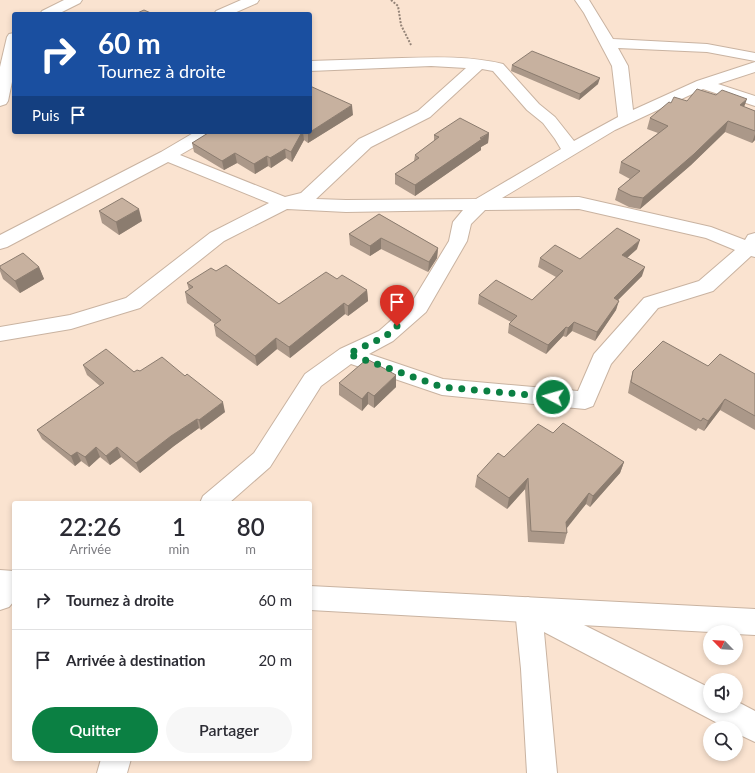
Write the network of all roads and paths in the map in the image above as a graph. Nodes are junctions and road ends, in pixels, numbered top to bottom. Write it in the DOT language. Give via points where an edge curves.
graph roads {
  1 [pos="75,0"];
  2 [pos="252,0"];
  3 [pos="391,0"];
  4 [pos="582,0"];
  5 [pos="51,12"];
  6 [pos="225,12"];
  7 [pos="9,38"];
  8 [pos="607,43"];
  9 [pos="755,57"];
  10 [pos="431,62"];
  11 [pos="479,64"];
  12 [pos="312,66"];
  13 [pos="755,67"];
  14 [pos="6,75"];
  15 [pos="702,84"];
  16 [pos="0,101"];
  17 [pos="755,101"];
  18 [pos="626,119"];
  19 [pos="204,134"];
  20 [pos="570,150"];
  21 [pos="167,156"];
  22 [pos="284,203"];
  23 [pos="480,204"];
  24 [pos="0,243"];
  25 [pos="753,246"];
  26 [pos="0,334"];
  27 [pos="348,354"];
  28 [pos="214,501"];
  29 [pos="312,598"];
  30 [pos="528,610"];
  31 [pos="755,622"];
  32 [pos="703,699"];
  33 [pos="729,713"];
  34 [pos="755,726"];
  35 [pos="115,761"];
  36 [pos="112,773"];
  37 [pos="542,773"];
  1 -- 5 [label="street"];
  2 -- 6 [label="street"];
  3 -- 10 [label="path" via="398,6 402,25 413,49"];
  4 -- 8 [label="street"];
  7 -- 14 [label="street"];
  8 -- 9 [label="street" via="707,48"];
  8 -- 18 [label="street" via="620,66"];
  10 -- 11 [label="street"];
  10 -- 12 [label="street"];
  11 -- 20 [label="street" via="498,67 533,107 549,120"];
  11 -- 22 [label="street" via="424,114 365,143 307,197"];
  13 -- 15 [label="street"];
  14 -- 16 [label="street"];
  15 -- 17 [label="street"];
  15 -- 18 [label="street"];
  18 -- 20 [label="street"];
  19 -- 21 [label="street"];
  20 -- 23 [label="street"];
  21 -- 22 [label="street"];
  21 -- 24 [label="street"];
  22 -- 23 [label="street" via="346,206"];
  22 -- 26 [label="street" via="217,236 132,303 71,322"];
  23 -- 25 [label="street" via="580,203 711,233"];
  23 -- 27 [label="street" via="462,222 458,241 419,307 386,336"];
  25 -- 27 [label="street" via="706,286 651,303 602,360 585,400 442,387"];
  27 -- 28 [label="street" via="313,380 262,460"];
  29 -- 30 [label="street"];
  30 -- 31 [label="street"];
  30 -- 32 [label="street"];
  30 -- 37 [label="street"];
  33 -- 34 [label="street"];
  35 -- 36 [label="street"];
}
